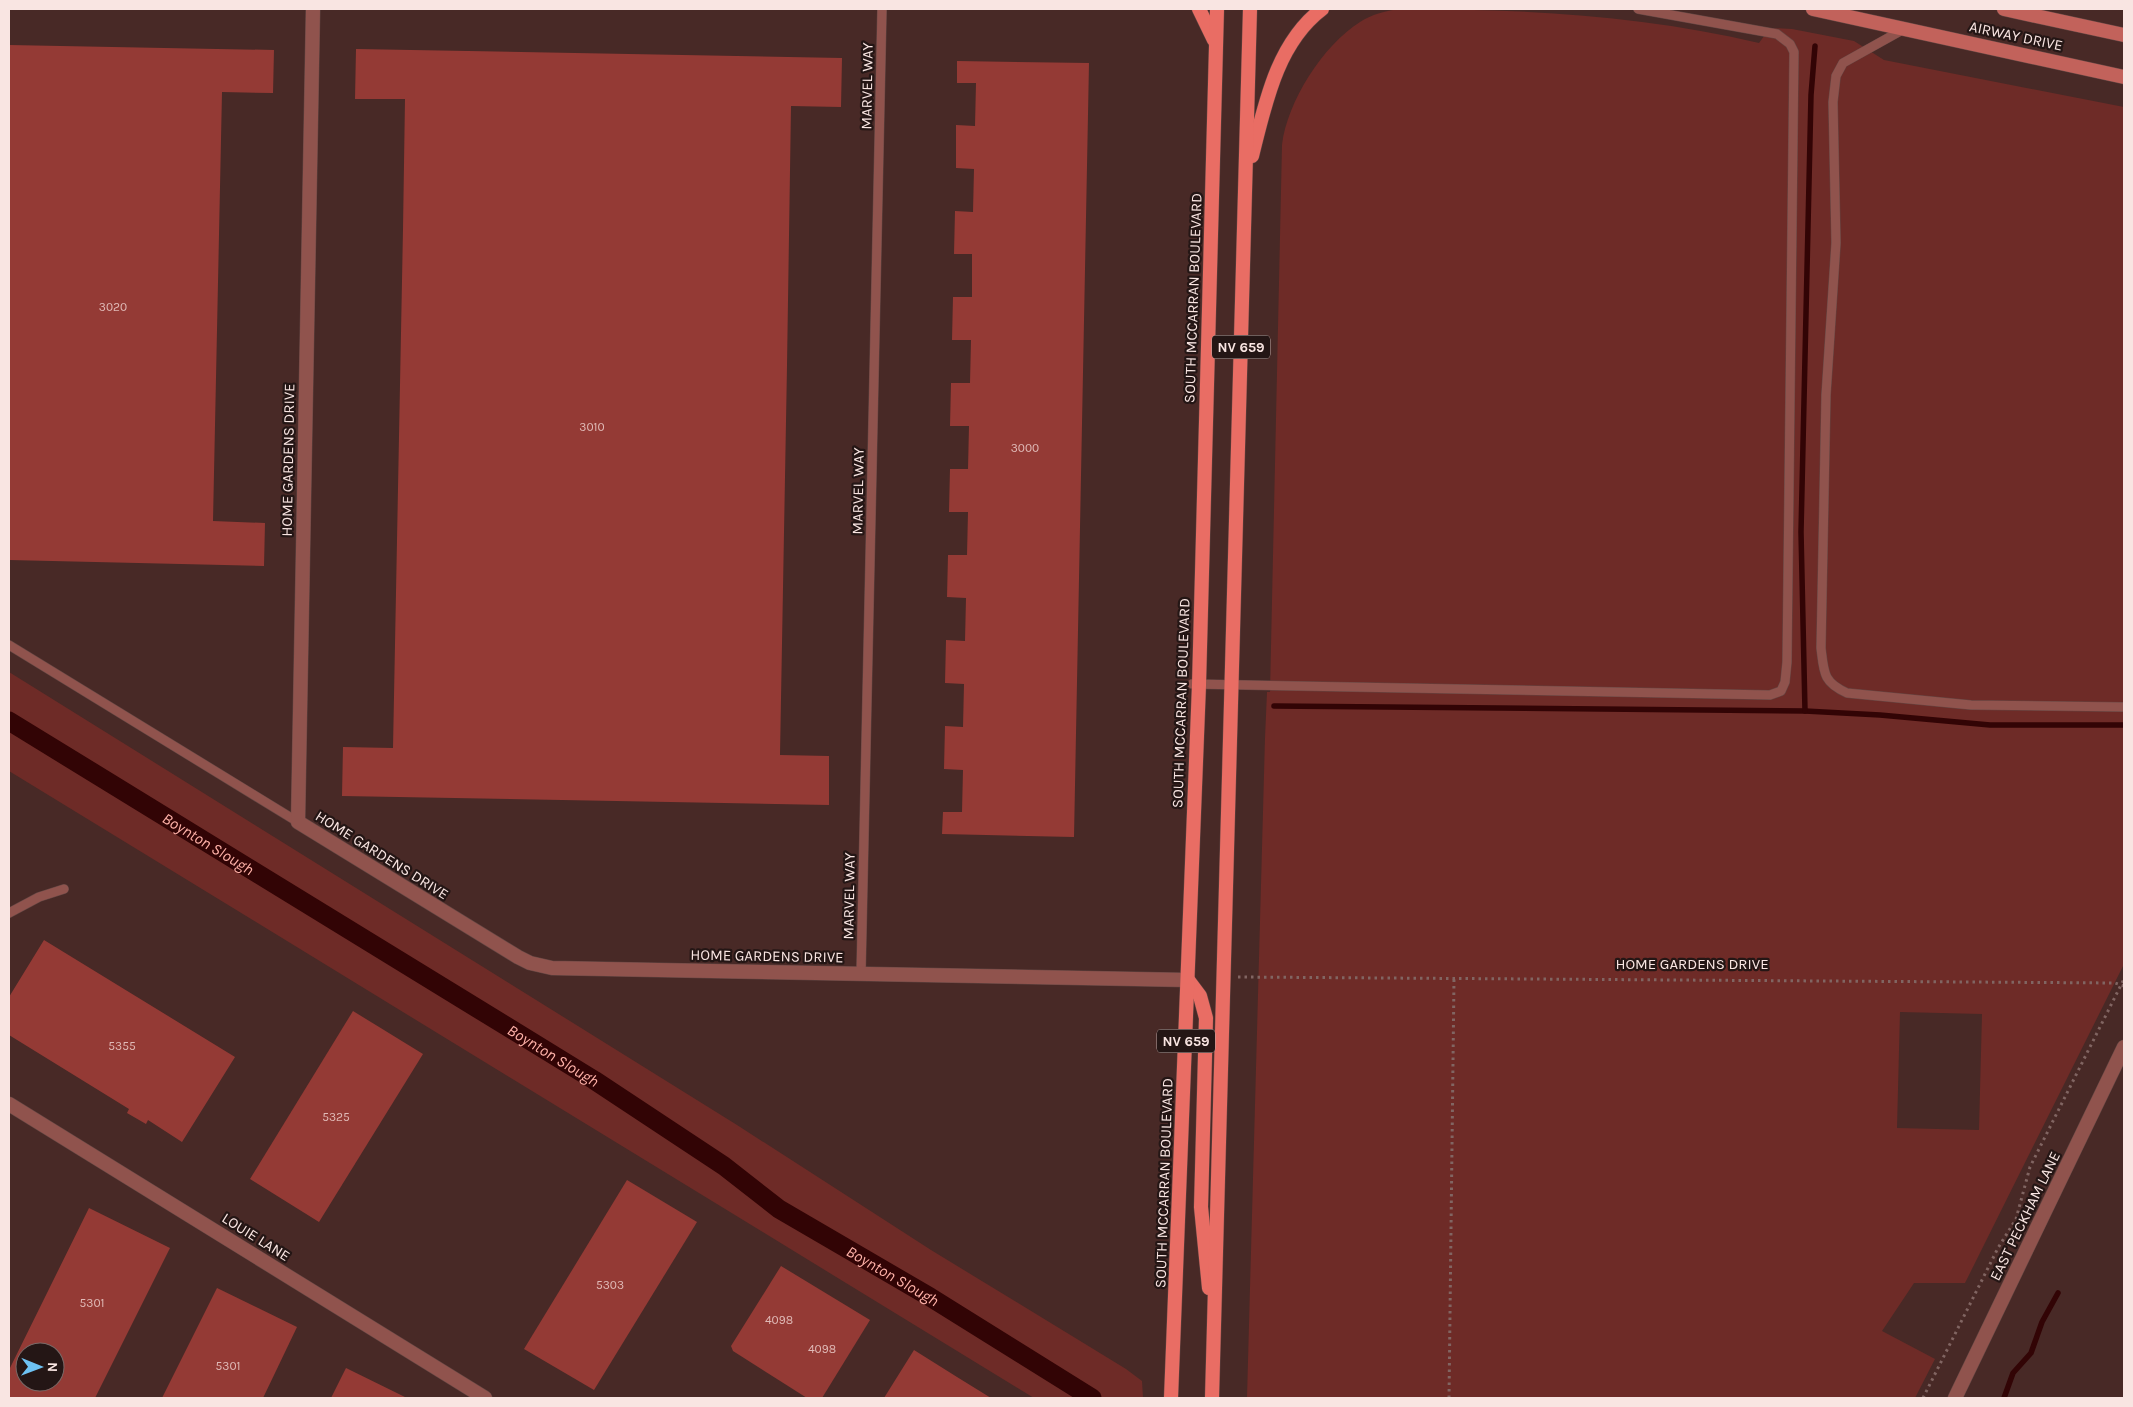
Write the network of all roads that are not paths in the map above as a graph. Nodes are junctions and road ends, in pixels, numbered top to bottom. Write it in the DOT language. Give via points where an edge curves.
graph roads {
  1 [pos="313,9"];
  2 [pos="882,9"];
  3 [pos="1200,9"];
  4 [pos="1217,9"];
  5 [pos="1250,9"];
  6 [pos="1322,9"];
  7 [pos="1638,9"];
  8 [pos="1813,9"];
  9 [pos="2004,9"];
  10 [pos="1904,29"];
  11 [pos="2124,35"];
  12 [pos="1216,45"];
  13 [pos="2124,76"];
  14 [pos="1246,184"];
  15 [pos="9,644"];
  16 [pos="1195,685"];
  17 [pos="1230,685"];
  18 [pos="2124,707"];
  19 [pos="298,822"];
  20 [pos="64,889"];
  21 [pos="9,913"];
  22 [pos="862,974"];
  23 [pos="1188,980"];
  24 [pos="2124,1048"];
  25 [pos="9,1104"];
  26 [pos="1214,1314"];
  27 [pos="485,1398"];
  28 [pos="1171,1398"];
  29 [pos="1212,1398"];
  30 [pos="1955,1398"];
  1 -- 19 [label="street, HOME GARDENS DRIVE"];
  2 -- 22 [label="lane, MARVEL WAY"];
  3 -- 12 [label="main road"];
  4 -- 12 [label="main road, SOUTH MCCARRAN BOULEVARD / NV 659"];
  5 -- 14 [label="main road, NV 659"];
  6 -- 14 [label="main road" via="1297,34 1284,55 1263,110"];
  7 -- 17 [label="lane" via="1776,34 1790,44 1794,52 1787,662 1781,691 1770,695"];
  8 -- 10 [label="main road, AIRWAY DRIVE"];
  9 -- 11 [label="main road, AIRWAY DRIVE"];
  10 -- 13 [label="main road, AIRWAY DRIVE"];
  10 -- 18 [label="lane" via="1844,63 1836,76 1833,102 1836,243 1826,395 1822,590 1824,673 1832,686 1847,693 1971,705"];
  12 -- 16 [label="main road, SOUTH MCCARRAN BOULEVARD / NV 659"];
  14 -- 17 [label="main road, NV 659"];
  15 -- 19 [label="lane"];
  16 -- 17 [label="lane"];
  16 -- 23 [label="main road, SOUTH MCCARRAN BOULEVARD / NV 659"];
  17 -- 26 [label="main road, NV 659"];
  19 -- 22 [label="street, HOME GARDENS DRIVE" via="518,957 542,967"];
  20 -- 21 [label="lane" via="39,897"];
  22 -- 23 [label="street, HOME GARDENS DRIVE"];
  23 -- 26 [label="main road" via="1200,996 1206,1018 1201,1207 1204,1261"];
  23 -- 28 [label="main road, SOUTH MCCARRAN BOULEVARD / NV 659"];
  24 -- 30 [label="street, EAST PECKHAM LANE"];
  25 -- 27 [label="street, LOUIE LANE"];
  26 -- 29 [label="main road, NV 659"];
}
